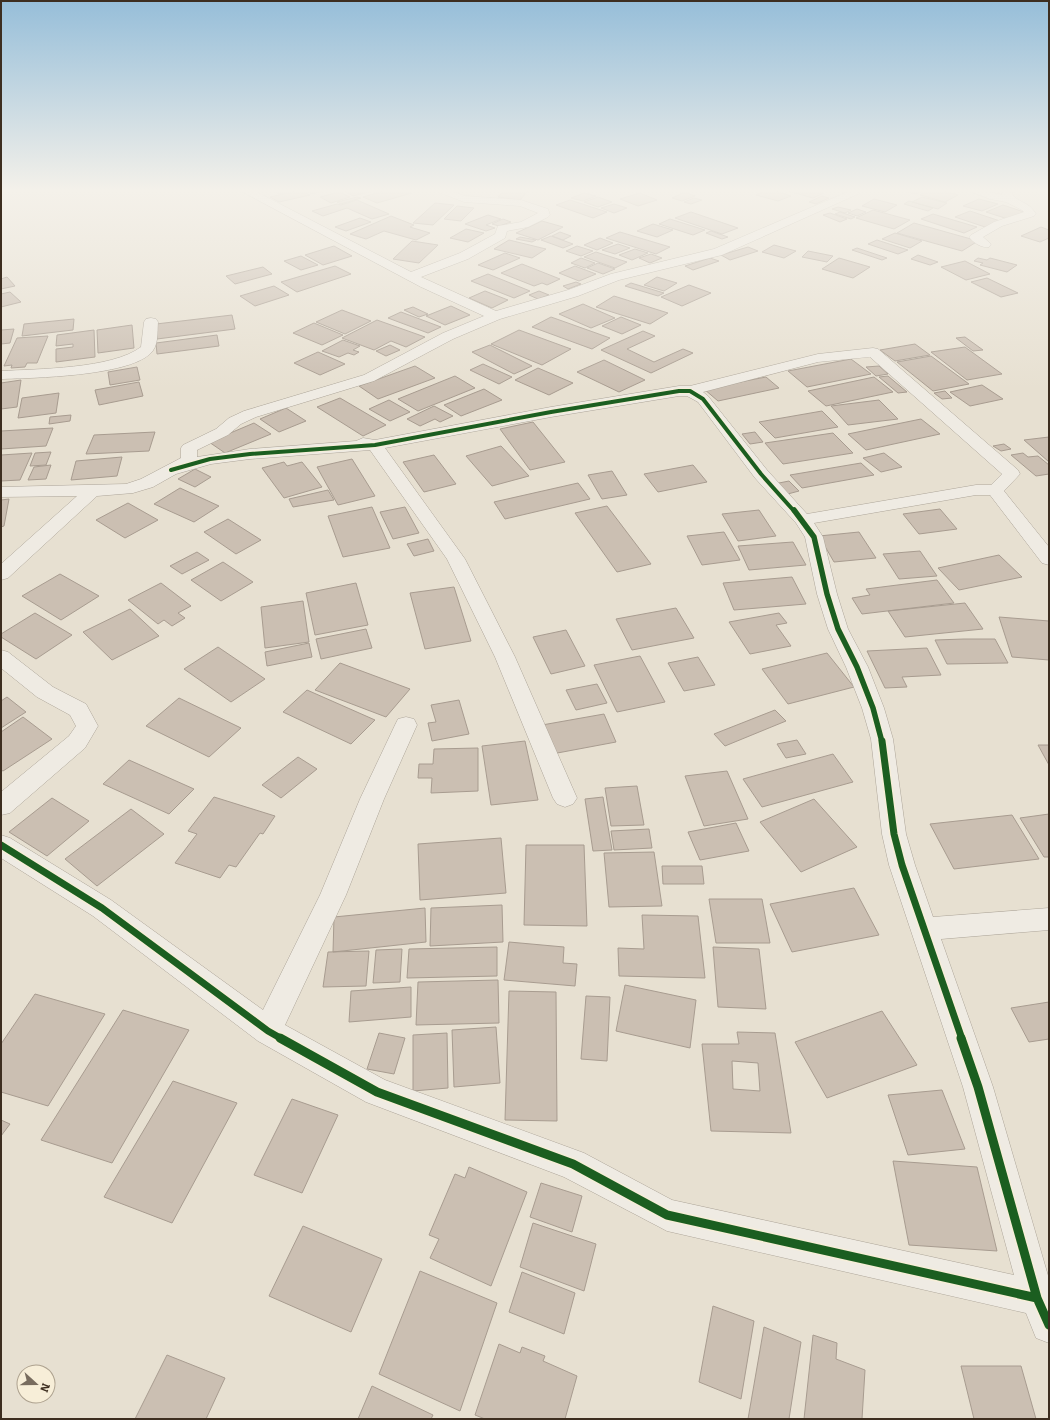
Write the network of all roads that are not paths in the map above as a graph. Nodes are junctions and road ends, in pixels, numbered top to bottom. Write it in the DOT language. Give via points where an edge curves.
graph roads {
  1 [pos="373,256"];
  2 [pos="460,256"];
  3 [pos="700,256"];
  4 [pos="411,276"];
  5 [pos="495,316"];
  6 [pos="150,322"];
  7 [pos="1,375"];
  8 [pos="690,391"];
  9 [pos="330,442"];
  10 [pos="375,445"];
  11 [pos="171,470"];
  12 [pos="995,490"];
  13 [pos="93,491"];
  14 [pos="1,492"];
  15 [pos="803,520"];
  16 [pos="1049,559"];
  17 [pos="1,574"];
  18 [pos="1,657"];
  19 [pos="406,725"];
  20 [pos="565,798"];
  21 [pos="1,806"];
  22 [pos="1,845"];
  23 [pos="1049,919"];
  24 [pos="924,929"];
  25 [pos="268,1031"];
  26 [pos="1043,1312"];
  1 -- 4 [label="street"];
  2 -- 4 [label="street"];
  3 -- 5 [label="street" via="615,277 573,293"];
  4 -- 5 [label="street"];
  5 -- 11 [label="street" via="448,336 369,378 250,414 222,432 189,448 189,460"];
  6 -- 7 [label="street" via="149,344 145,351 121,362 51,373"];
  8 -- 10 [label="street" via="551,412"];
  8 -- 12 [label="street" via="818,358 874,352 1012,474"];
  8 -- 15 [label="street" via="704,399 761,474"];
  9 -- 10 [label="street"];
  10 -- 11 [label="street" via="242,455 210,459"];
  10 -- 20 [label="street" via="456,559 477,598"];
  11 -- 13 [label="street" via="128,489"];
  12 -- 15 [label="street" via="976,490"];
  12 -- 16 [label="street"];
  13 -- 14 [label="street"];
  13 -- 17 [label="street"];
  15 -- 24 [label="street" via="814,538 838,630 857,667 873,708 882,739 894,834"];
  18 -- 21 [label="street" via="45,692 78,710 87,726 77,742"];
  19 -- 25 [label="street" via="372,799 333,895"];
  22 -- 25 [label="street" via="102,908"];
  23 -- 24 [label="street"];
  24 -- 26 [label="street" via="978,1087"];
  25 -- 26 [label="street" via="378,1092 574,1164 667,1215"];
}
